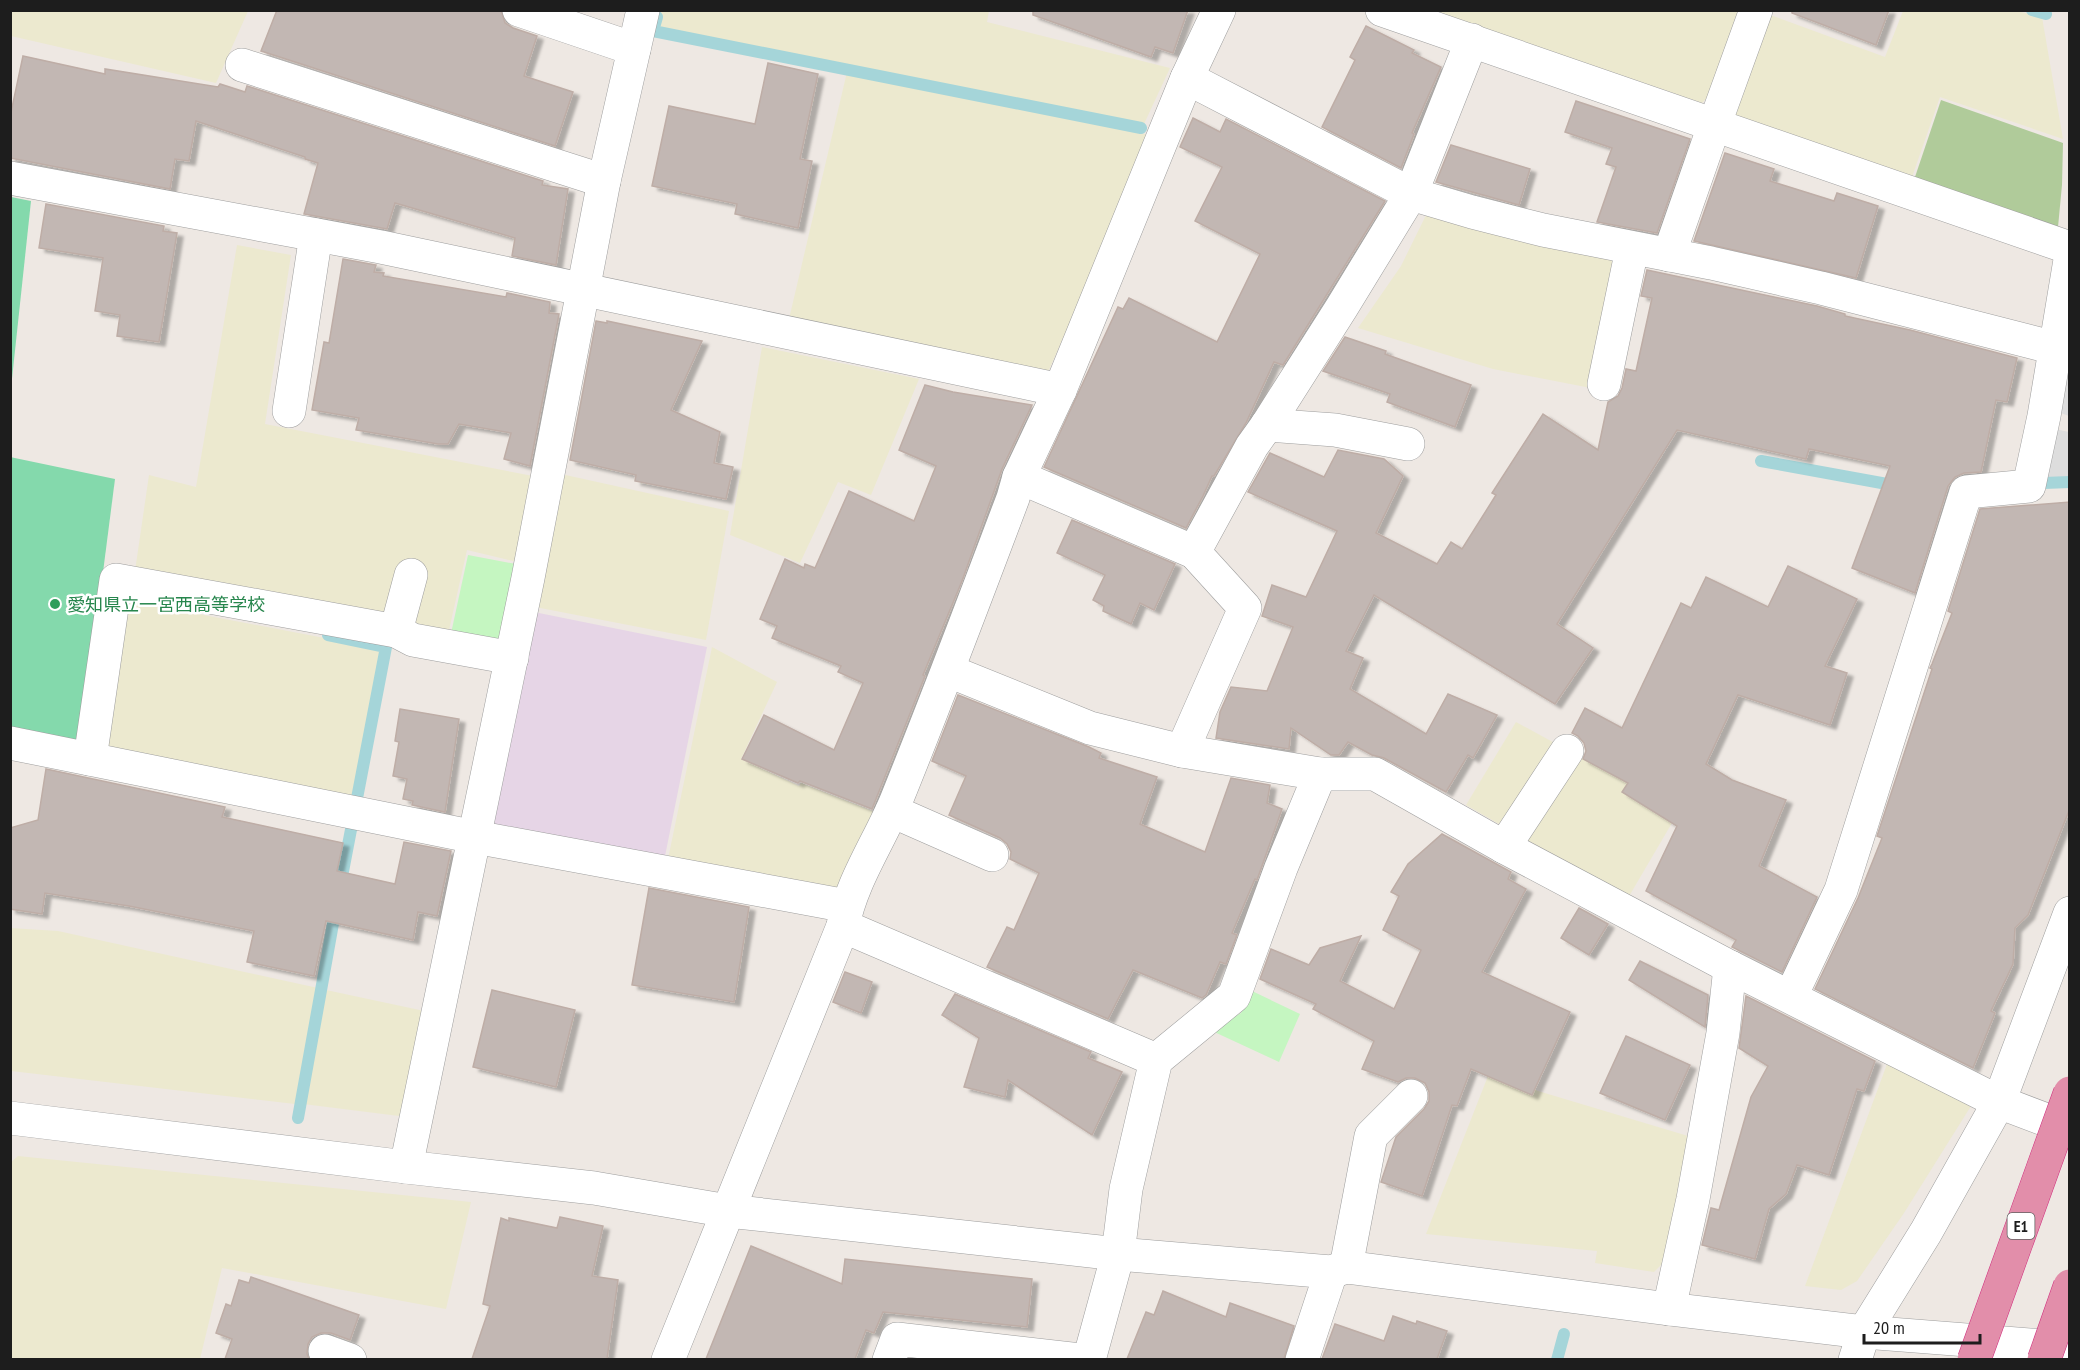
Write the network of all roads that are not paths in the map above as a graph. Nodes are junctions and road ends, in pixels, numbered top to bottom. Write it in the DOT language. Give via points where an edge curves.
graph roads {
  1 [pos="519,10"];
  2 [pos="643,10"];
  3 [pos="1219,10"];
  4 [pos="1383,10"];
  5 [pos="1756,10"];
  6 [pos="1472,40"];
  7 [pos="634,49"];
  8 [pos="242,65"];
  9 [pos="1187,78"];
  10 [pos="1714,126"];
  11 [pos="10,178"];
  12 [pos="604,181"];
  13 [pos="1411,194"];
  14 [pos="316,235"];
  15 [pos="2070,248"];
  16 [pos="1632,249"];
  17 [pos="1669,255"];
  18 [pos="2070,260"];
  19 [pos="584,290"];
  20 [pos="2055,348"];
  21 [pos="1604,384"];
  22 [pos="1060,390"];
  23 [pos="289,411"];
  24 [pos="2057,420"];
  25 [pos="1267,425"];
  26 [pos="1408,444"];
  27 [pos="1019,477"];
  28 [pos="1194,552"];
  29 [pos="411,575"];
  30 [pos="396,632"];
  31 [pos="512,658"];
  32 [pos="949,671"];
  33 [pos="10,743"];
  34 [pos="1182,751"];
  35 [pos="1567,751"];
  36 [pos="90,759"];
  37 [pos="1320,774"];
  38 [pos="892,811"];
  39 [pos="475,837"];
  40 [pos="1504,847"];
  41 [pos="992,855"];
  42 [pos="2070,913"];
  43 [pos="845,916"];
  44 [pos="1730,967"];
  45 [pos="1791,996"];
  46 [pos="1156,1060"];
  47 [pos="2070,1093"];
  48 [pos="1411,1096"];
  49 [pos="1999,1102"];
  50 [pos="10,1118"];
  51 [pos="2070,1129"];
  52 [pos="406,1167"];
  53 [pos="728,1211"];
  54 [pos="1118,1254"];
  55 [pos="1338,1270"];
  56 [pos="2070,1286"];
  57 [pos="1669,1309"];
  58 [pos="1860,1346"];
  59 [pos="2070,1348"];
  60 [pos="668,1359"];
  61 [pos="889,1359"];
  62 [pos="1080,1359"];
  63 [pos="1089,1359"];
  64 [pos="1302,1359"];
  65 [pos="1974,1359"];
  66 [pos="2044,1359"];
  1 -- 7 [label="street"];
  2 -- 7 [label="street"];
  3 -- 9 [label="street"];
  4 -- 6 [label="street"];
  5 -- 10 [label="street"];
  6 -- 10 [label="street"];
  6 -- 13 [label="street"];
  7 -- 12 [label="street"];
  8 -- 12 [label="street"];
  9 -- 13 [label="street"];
  9 -- 22 [label="street"];
  10 -- 15 [label="street"];
  10 -- 17 [label="street"];
  11 -- 14 [label="street"];
  12 -- 19 [label="street"];
  13 -- 16 [label="street" via="1543,230"];
  13 -- 25 [label="street"];
  14 -- 19 [label="street"];
  14 -- 23 [label="street"];
  16 -- 17 [label="street"];
  16 -- 21 [label="street"];
  17 -- 20 [label="street" via="1821,288"];
  18 -- 20 [label="street"];
  19 -- 22 [label="street"];
  19 -- 31 [label="street"];
  20 -- 24 [label="street"];
  22 -- 27 [label="street"];
  24 -- 45 [label="street" via="2029,486 1966,492 1840,890"];
  25 -- 26 [label="street" via="1335,430"];
  25 -- 28 [label="street"];
  27 -- 28 [label="street"];
  27 -- 32 [label="street"];
  28 -- 34 [label="street" via="1245,608"];
  29 -- 30 [label="street"];
  30 -- 31 [label="street" via="413,640"];
  30 -- 36 [label="street" via="116,580"];
  31 -- 39 [label="street"];
  32 -- 34 [label="street" via="1090,728"];
  32 -- 38 [label="street"];
  33 -- 36 [label="street"];
  34 -- 37 [label="street"];
  35 -- 40 [label="street"];
  36 -- 39 [label="street"];
  37 -- 40 [label="street" via="1375,774"];
  37 -- 46 [label="street" via="1234,996"];
  38 -- 41 [label="street"];
  38 -- 43 [label="street"];
  39 -- 43 [label="street"];
  39 -- 52 [label="street"];
  40 -- 44 [label="street"];
  42 -- 49 [label="street"];
  43 -- 46 [label="street"];
  43 -- 53 [label="street"];
  44 -- 45 [label="street"];
  44 -- 57 [label="street" via="1723,1033 1694,1199"];
  45 -- 49 [label="street"];
  46 -- 54 [label="street" via="1126,1189"];
  47 -- 65 [label="highway, E1, bridge"];
  48 -- 55 [label="street" via="1371,1136"];
  49 -- 51 [label="street"];
  49 -- 58 [label="street"];
  50 -- 52 [label="street"];
  52 -- 53 [label="street" via="594,1188"];
  53 -- 54 [label="street"];
  53 -- 60 [label="street"];
  54 -- 55 [label="street"];
  54 -- 63 [label="street"];
  55 -- 57 [label="street"];
  55 -- 64 [label="street"];
  56 -- 66 [label="highway, bridge"];
  57 -- 58 [label="street"];
  58 -- 59 [label="street"];
  61 -- 62 [label="street" via="897,1340"];
}
